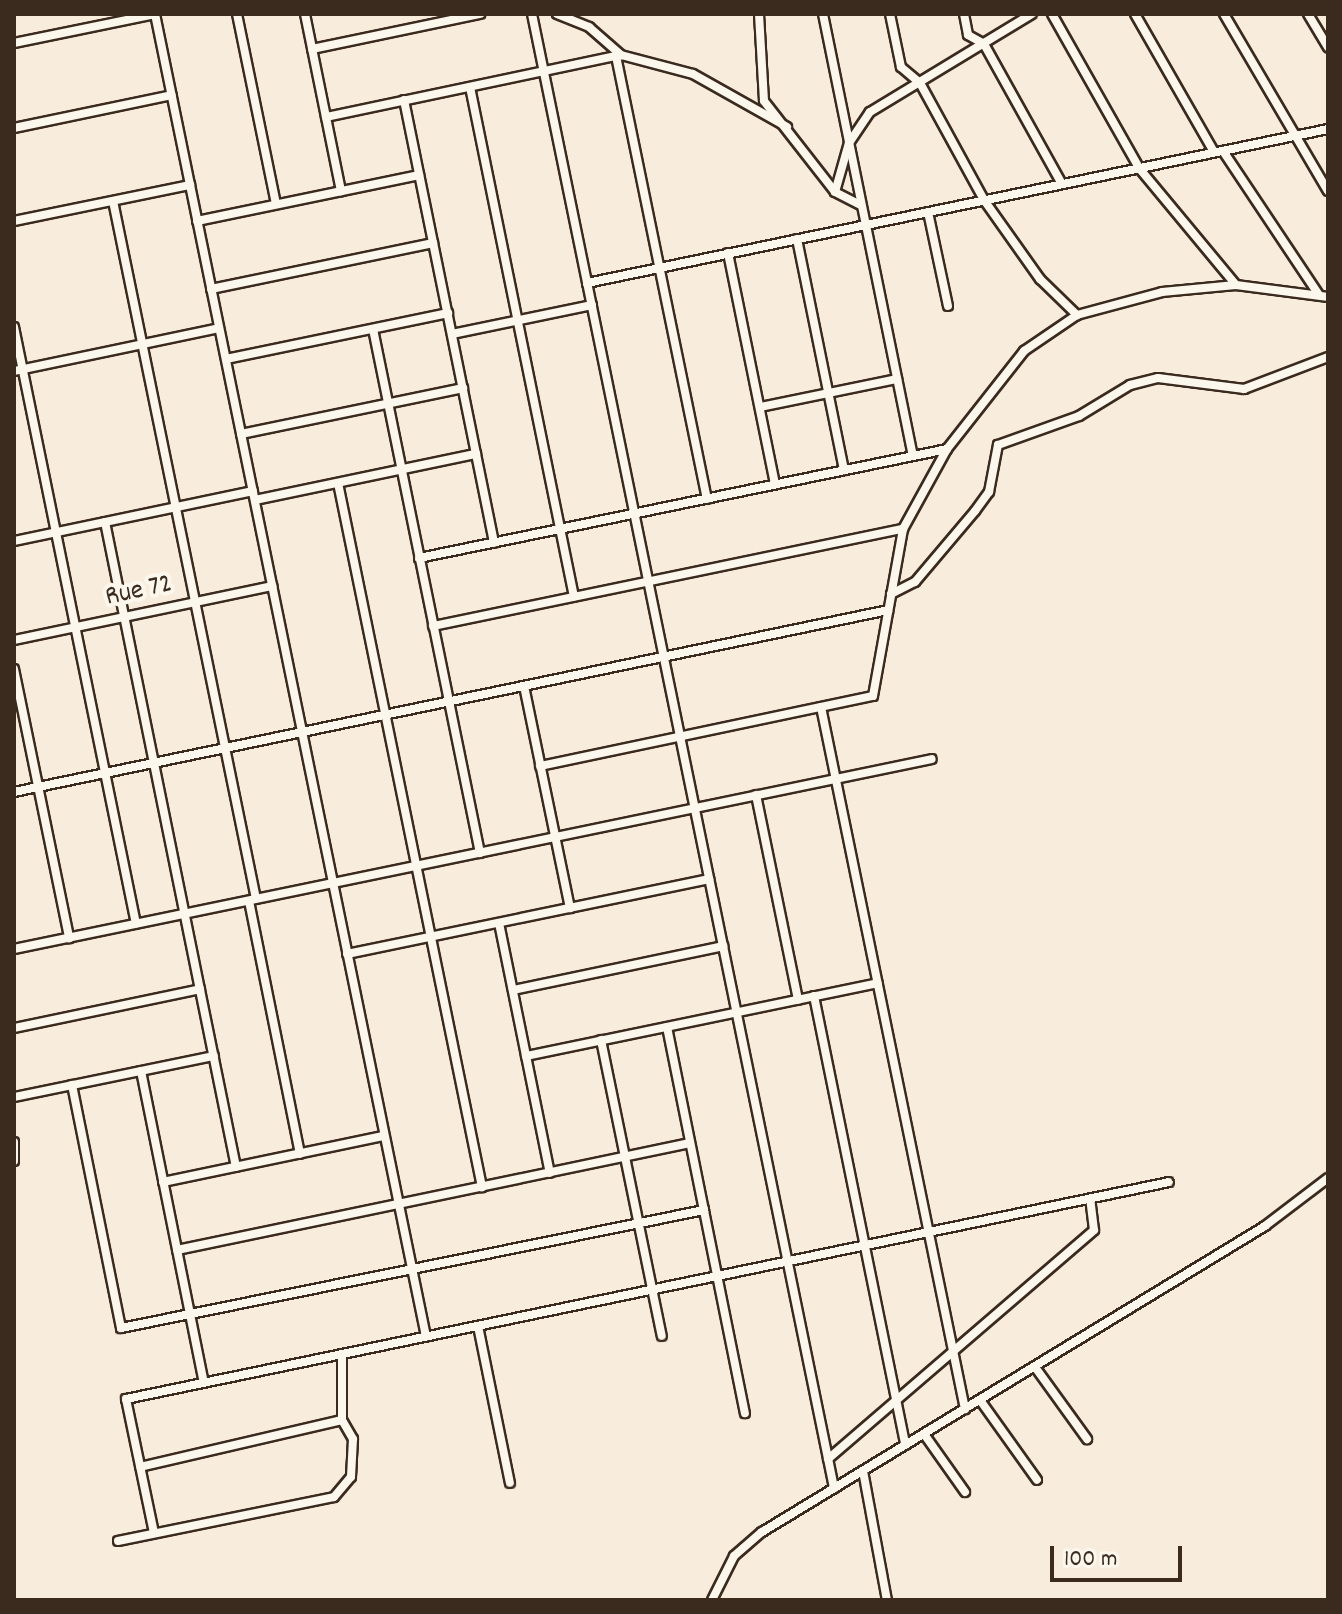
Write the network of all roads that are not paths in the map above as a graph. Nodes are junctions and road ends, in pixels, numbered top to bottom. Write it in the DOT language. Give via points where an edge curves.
graph roads {
  1 [pos="155,14"];
  2 [pos="237,14"];
  3 [pos="305,14"];
  4 [pos="480,14"];
  5 [pos="532,14"];
  6 [pos="557,14"];
  7 [pos="759,14"];
  8 [pos="823,14"];
  9 [pos="890,14"];
  10 [pos="964,14"];
  11 [pos="1032,14"];
  12 [pos="1052,14"];
  13 [pos="1135,14"];
  14 [pos="1224,14"];
  15 [pos="1308,14"];
  16 [pos="14,43"];
  17 [pos="984,44"];
  18 [pos="1328,47"];
  19 [pos="312,49"];
  20 [pos="544,71"];
  21 [pos="920,83"];
  22 [pos="470,87"];
  23 [pos="172,95"];
  24 [pos="404,100"];
  25 [pos="326,117"];
  26 [pos="787,127"];
  27 [pos="14,128"];
  28 [pos="1328,129"];
  29 [pos="1294,136"];
  30 [pos="849,143"];
  31 [pos="1219,152"];
  32 [pos="1139,168"];
  33 [pos="419,175"];
  34 [pos="1062,184"];
  35 [pos="190,185"];
  36 [pos="341,191"];
  37 [pos="1328,191"];
  38 [pos="835,192"];
  39 [pos="984,200"];
  40 [pos="113,201"];
  41 [pos="276,204"];
  42 [pos="860,205"];
  43 [pos="928,212"];
  44 [pos="14,221"];
  45 [pos="197,221"];
  46 [pos="865,225"];
  47 [pos="797,239"];
  48 [pos="433,243"];
  49 [pos="728,253"];
  50 [pos="660,268"];
  51 [pos="587,283"];
  52 [pos="1236,285"];
  53 [pos="211,289"];
  54 [pos="1323,296"];
  55 [pos="592,305"];
  56 [pos="948,306"];
  57 [pos="448,313"];
  58 [pos="1077,315"];
  59 [pos="518,320"];
  60 [pos="14,327"];
  61 [pos="219,328"];
  62 [pos="373,329"];
  63 [pos="452,334"];
  64 [pos="142,344"];
  65 [pos="1328,357"];
  66 [pos="226,359"];
  67 [pos="18,370"];
  68 [pos="897,379"];
  69 [pos="463,388"];
  70 [pos="828,393"];
  71 [pos="388,404"];
  72 [pos="760,407"];
  73 [pos="241,434"];
  74 [pos="947,449"];
  75 [pos="476,454"];
  76 [pos="913,456"];
  77 [pos="401,470"];
  78 [pos="844,470"];
  79 [pos="338,483"];
  80 [pos="775,484"];
  81 [pos="254,496"];
  82 [pos="707,499"];
  83 [pos="176,507"];
  84 [pos="635,514"];
  85 [pos="105,522"];
  86 [pos="561,529"];
  87 [pos="903,529"];
  88 [pos="56,532"];
  89 [pos="14,541"];
  90 [pos="494,543"];
  91 [pos="419,558"];
  92 [pos="648,582"];
  93 [pos="272,586"];
  94 [pos="891,594"];
  95 [pos="574,597"];
  96 [pos="195,602"];
  97 [pos="888,610"];
  98 [pos="124,617"];
  99 [pos="433,626"];
  100 [pos="75,627"];
  101 [pos="14,640"];
  102 [pos="664,657"];
  103 [pos="14,669"];
  104 [pos="524,686"];
  105 [pos="449,702"];
  106 [pos="821,707"];
  107 [pos="385,715"];
  108 [pos="302,732"];
  109 [pos="680,736"];
  110 [pos="225,748"];
  111 [pos="932,759"];
  112 [pos="154,763"];
  113 [pos="540,766"];
  114 [pos="105,773"];
  115 [pos="836,778"];
  116 [pos="38,787"];
  117 [pos="14,792"];
  118 [pos="756,795"];
  119 [pos="695,808"];
  120 [pos="555,837"];
  121 [pos="480,853"];
  122 [pos="416,866"];
  123 [pos="709,879"];
  124 [pos="333,883"];
  125 [pos="252,900"];
  126 [pos="570,908"];
  127 [pos="185,914"];
  128 [pos="499,923"];
  129 [pos="136,924"];
  130 [pos="431,937"];
  131 [pos="69,938"];
  132 [pos="723,946"];
  133 [pos="14,949"];
  134 [pos="347,954"];
  135 [pos="878,983"];
  136 [pos="200,989"];
  137 [pos="513,990"];
  138 [pos="814,996"];
  139 [pos="798,1000"];
  140 [pos="737,1012"];
  141 [pos="667,1027"];
  142 [pos="14,1028"];
  143 [pos="601,1040"];
  144 [pos="214,1056"];
  145 [pos="526,1056"];
  146 [pos="141,1071"];
  147 [pos="72,1085"];
  148 [pos="14,1097"];
  149 [pos="384,1136"];
  150 [pos="14,1142"];
  151 [pos="690,1143"];
  152 [pos="300,1154"];
  153 [pos="625,1157"];
  154 [pos="14,1161"];
  155 [pos="236,1167"];
  156 [pos="550,1173"];
  157 [pos="1328,1178"];
  158 [pos="163,1182"];
  159 [pos="1169,1182"];
  160 [pos="482,1187"];
  161 [pos="1090,1199"];
  162 [pos="398,1204"];
  163 [pos="704,1210"];
  164 [pos="639,1223"];
  165 [pos="929,1232"];
  166 [pos="865,1246"];
  167 [pos="177,1250"];
  168 [pos="787,1262"];
  169 [pos="412,1270"];
  170 [pos="718,1276"];
  171 [pos="652,1290"];
  172 [pos="191,1316"];
  173 [pos="478,1326"];
  174 [pos="662,1336"];
  175 [pos="426,1337"];
  176 [pos="953,1352"];
  177 [pos="342,1354"];
  178 [pos="1035,1367"];
  179 [pos="204,1383"];
  180 [pos="896,1400"];
  181 [pos="980,1400"];
  182 [pos="965,1409"];
  183 [pos="745,1413"];
  184 [pos="342,1420"];
  185 [pos="924,1434"];
  186 [pos="1087,1439"];
  187 [pos="905,1445"];
  188 [pos="828,1459"];
  189 [pos="140,1467"];
  190 [pos="863,1471"];
  191 [pos="1037,1480"];
  192 [pos="510,1483"];
  193 [pos="834,1488"];
  194 [pos="965,1492"];
  195 [pos="154,1533"];
  196 [pos="118,1541"];
  197 [pos="712,1600"];
  198 [pos="887,1600"];
  1 -- 16 [label="street"];
  1 -- 23 [label="street"];
  2 -- 41 [label="street"];
  3 -- 19 [label="street"];
  4 -- 19 [label="street"];
  5 -- 20 [label="street"];
  6 -- 26 [label="street" via="589,27 621,55 693,74"];
  7 -- 26 [label="street" via="764,101"];
  8 -- 30 [label="street"];
  9 -- 21 [label="street" via="901,67"];
  10 -- 17 [label="street" via="968,35"];
  11 -- 17 [label="street"];
  12 -- 32 [label="street"];
  13 -- 31 [label="street"];
  14 -- 29 [label="street"];
  15 -- 18 [label="street"];
  17 -- 21 [label="street"];
  17 -- 34 [label="street"];
  19 -- 25 [label="street"];
  20 -- 22 [label="street"];
  20 -- 50 [label="street" via="616,56"];
  20 -- 51 [label="street"];
  21 -- 30 [label="street" via="870,112"];
  21 -- 39 [label="street"];
  22 -- 24 [label="street"];
  22 -- 59 [label="street"];
  23 -- 27 [label="street"];
  23 -- 35 [label="street"];
  24 -- 25 [label="street"];
  24 -- 33 [label="street"];
  25 -- 36 [label="street"];
  26 -- 38 [label="street"];
  28 -- 29 [label="street"];
  29 -- 31 [label="street"];
  29 -- 37 [label="street"];
  30 -- 38 [label="street"];
  30 -- 42 [label="street"];
  31 -- 32 [label="street"];
  31 -- 54 [label="street"];
  32 -- 34 [label="street"];
  32 -- 52 [label="street"];
  33 -- 36 [label="street"];
  33 -- 48 [label="street"];
  34 -- 39 [label="street"];
  35 -- 40 [label="street"];
  35 -- 45 [label="street"];
  36 -- 41 [label="street"];
  38 -- 42 [label="street"];
  39 -- 43 [label="street"];
  39 -- 58 [label="street" via="1040,279"];
  40 -- 44 [label="street"];
  40 -- 64 [label="street"];
  41 -- 45 [label="street"];
  42 -- 46 [label="street"];
  43 -- 46 [label="street"];
  43 -- 56 [label="street"];
  45 -- 53 [label="street"];
  46 -- 47 [label="street"];
  46 -- 68 [label="street"];
  47 -- 49 [label="street"];
  47 -- 70 [label="street"];
  48 -- 53 [label="street"];
  48 -- 57 [label="street"];
  49 -- 50 [label="street"];
  49 -- 72 [label="street"];
  50 -- 51 [label="street"];
  50 -- 82 [label="street"];
  51 -- 55 [label="street"];
  52 -- 54 [label="street"];
  52 -- 58 [label="street" via="1162,292"];
  53 -- 61 [label="street"];
  55 -- 59 [label="street"];
  55 -- 84 [label="street"];
  57 -- 62 [label="street"];
  57 -- 63 [label="street"];
  58 -- 74 [label="street" via="1024,351"];
  59 -- 63 [label="street"];
  59 -- 86 [label="street"];
  60 -- 67 [label="street"];
  61 -- 64 [label="street"];
  61 -- 66 [label="street"];
  62 -- 66 [label="street"];
  62 -- 71 [label="street"];
  63 -- 69 [label="street"];
  64 -- 67 [label="street"];
  64 -- 83 [label="street"];
  65 -- 94 [label="street" via="1244,389 1158,378 998,445 989,492 915,582"];
  66 -- 73 [label="street"];
  67 -- 88 [label="street"];
  68 -- 70 [label="street"];
  68 -- 76 [label="street"];
  69 -- 71 [label="street"];
  69 -- 75 [label="street"];
  70 -- 72 [label="street"];
  70 -- 78 [label="street"];
  71 -- 73 [label="street"];
  71 -- 77 [label="street"];
  72 -- 80 [label="street"];
  73 -- 81 [label="street"];
  74 -- 76 [label="street"];
  74 -- 87 [label="street"];
  75 -- 77 [label="street"];
  75 -- 90 [label="street"];
  76 -- 78 [label="street"];
  77 -- 79 [label="street"];
  77 -- 91 [label="street"];
  78 -- 80 [label="street"];
  79 -- 81 [label="street"];
  79 -- 107 [label="street"];
  80 -- 82 [label="street"];
  81 -- 83 [label="street"];
  81 -- 93 [label="street"];
  82 -- 84 [label="street"];
  83 -- 85 [label="street"];
  83 -- 96 [label="street"];
  84 -- 86 [label="street"];
  84 -- 92 [label="street"];
  85 -- 88 [label="street"];
  85 -- 98 [label="street"];
  86 -- 90 [label="street"];
  86 -- 95 [label="street"];
  87 -- 92 [label="street"];
  87 -- 94 [label="street"];
  88 -- 89 [label="street"];
  88 -- 100 [label="street"];
  90 -- 91 [label="street"];
  91 -- 99 [label="street"];
  92 -- 95 [label="street"];
  92 -- 102 [label="street"];
  93 -- 96 [label="street, Rue 72"];
  93 -- 108 [label="street"];
  94 -- 97 [label="street"];
  95 -- 99 [label="street"];
  96 -- 98 [label="street, Rue 72"];
  96 -- 110 [label="street"];
  97 -- 102 [label="street"];
  97 -- 106 [label="street" via="873,696"];
  98 -- 100 [label="street, Rue 72"];
  98 -- 112 [label="street"];
  99 -- 105 [label="street"];
  100 -- 101 [label="street, Rue 72"];
  100 -- 114 [label="street"];
  102 -- 104 [label="street"];
  102 -- 109 [label="street"];
  103 -- 116 [label="street"];
  104 -- 105 [label="street"];
  104 -- 113 [label="street"];
  105 -- 107 [label="street"];
  105 -- 121 [label="street"];
  106 -- 109 [label="street"];
  106 -- 115 [label="street"];
  107 -- 108 [label="street"];
  107 -- 122 [label="street"];
  108 -- 110 [label="street"];
  108 -- 124 [label="street"];
  109 -- 113 [label="street"];
  109 -- 119 [label="street"];
  110 -- 112 [label="street"];
  110 -- 125 [label="street"];
  111 -- 115 [label="street"];
  112 -- 114 [label="street"];
  112 -- 127 [label="street"];
  113 -- 120 [label="street"];
  114 -- 116 [label="street"];
  114 -- 129 [label="street"];
  115 -- 118 [label="street"];
  115 -- 135 [label="street"];
  116 -- 117 [label="street"];
  116 -- 131 [label="street"];
  118 -- 119 [label="street"];
  118 -- 139 [label="street"];
  119 -- 120 [label="street"];
  119 -- 123 [label="street"];
  120 -- 121 [label="street"];
  120 -- 126 [label="street"];
  121 -- 122 [label="street"];
  122 -- 124 [label="street"];
  122 -- 130 [label="street"];
  123 -- 126 [label="street"];
  123 -- 132 [label="street"];
  124 -- 125 [label="street"];
  124 -- 134 [label="street"];
  125 -- 127 [label="street"];
  125 -- 152 [label="street"];
  126 -- 128 [label="street"];
  127 -- 129 [label="street"];
  127 -- 136 [label="street"];
  128 -- 130 [label="street"];
  128 -- 137 [label="street"];
  129 -- 131 [label="street"];
  130 -- 134 [label="street"];
  130 -- 160 [label="street"];
  131 -- 133 [label="street"];
  132 -- 137 [label="street"];
  132 -- 140 [label="street"];
  134 -- 149 [label="street"];
  135 -- 138 [label="street"];
  135 -- 165 [label="street"];
  136 -- 142 [label="street"];
  136 -- 144 [label="street"];
  137 -- 145 [label="street"];
  138 -- 139 [label="street"];
  138 -- 166 [label="street"];
  139 -- 140 [label="street"];
  140 -- 141 [label="street"];
  140 -- 168 [label="street"];
  141 -- 143 [label="street"];
  141 -- 151 [label="street"];
  143 -- 145 [label="street"];
  143 -- 153 [label="street"];
  144 -- 146 [label="street"];
  144 -- 155 [label="street"];
  145 -- 156 [label="street"];
  146 -- 147 [label="street"];
  146 -- 158 [label="street"];
  147 -- 148 [label="street"];
  147 -- 172 [label="street" via="118,1322 128,1329"];
  149 -- 152 [label="street"];
  149 -- 162 [label="street"];
  150 -- 154 [label="street"];
  151 -- 153 [label="street"];
  151 -- 163 [label="street"];
  152 -- 155 [label="street"];
  153 -- 156 [label="street"];
  153 -- 164 [label="street"];
  155 -- 158 [label="street"];
  156 -- 160 [label="street"];
  157 -- 178 [label="street" via="1265,1226"];
  158 -- 167 [label="street"];
  159 -- 161 [label="street"];
  160 -- 162 [label="street"];
  161 -- 165 [label="street"];
  161 -- 176 [label="street" via="1094,1230"];
  162 -- 167 [label="street"];
  162 -- 169 [label="street"];
  163 -- 164 [label="street"];
  163 -- 170 [label="street"];
  164 -- 169 [label="street"];
  164 -- 171 [label="street"];
  165 -- 166 [label="street"];
  165 -- 176 [label="street"];
  166 -- 168 [label="street"];
  166 -- 180 [label="street"];
  167 -- 172 [label="street"];
  168 -- 170 [label="street"];
  168 -- 188 [label="street"];
  169 -- 172 [label="street"];
  169 -- 175 [label="street"];
  170 -- 171 [label="street"];
  170 -- 183 [label="street"];
  171 -- 173 [label="street"];
  171 -- 174 [label="street"];
  172 -- 179 [label="street"];
  173 -- 175 [label="street"];
  173 -- 192 [label="street"];
  175 -- 177 [label="street"];
  176 -- 180 [label="street"];
  176 -- 182 [label="street"];
  177 -- 179 [label="street"];
  177 -- 184 [label="street"];
  178 -- 181 [label="street"];
  178 -- 186 [label="street"];
  179 -- 189 [label="street" via="126,1399"];
  180 -- 187 [label="street"];
  180 -- 188 [label="street"];
  181 -- 182 [label="street"];
  181 -- 191 [label="street"];
  182 -- 185 [label="street"];
  184 -- 189 [label="street"];
  184 -- 195 [label="street" via="353,1439 342,1493"];
  185 -- 187 [label="street"];
  185 -- 194 [label="street"];
  187 -- 190 [label="street"];
  188 -- 193 [label="street"];
  189 -- 195 [label="street"];
  190 -- 193 [label="street"];
  190 -- 198 [label="street"];
  193 -- 197 [label="street" via="734,1556"];
  195 -- 196 [label="street"];
}
